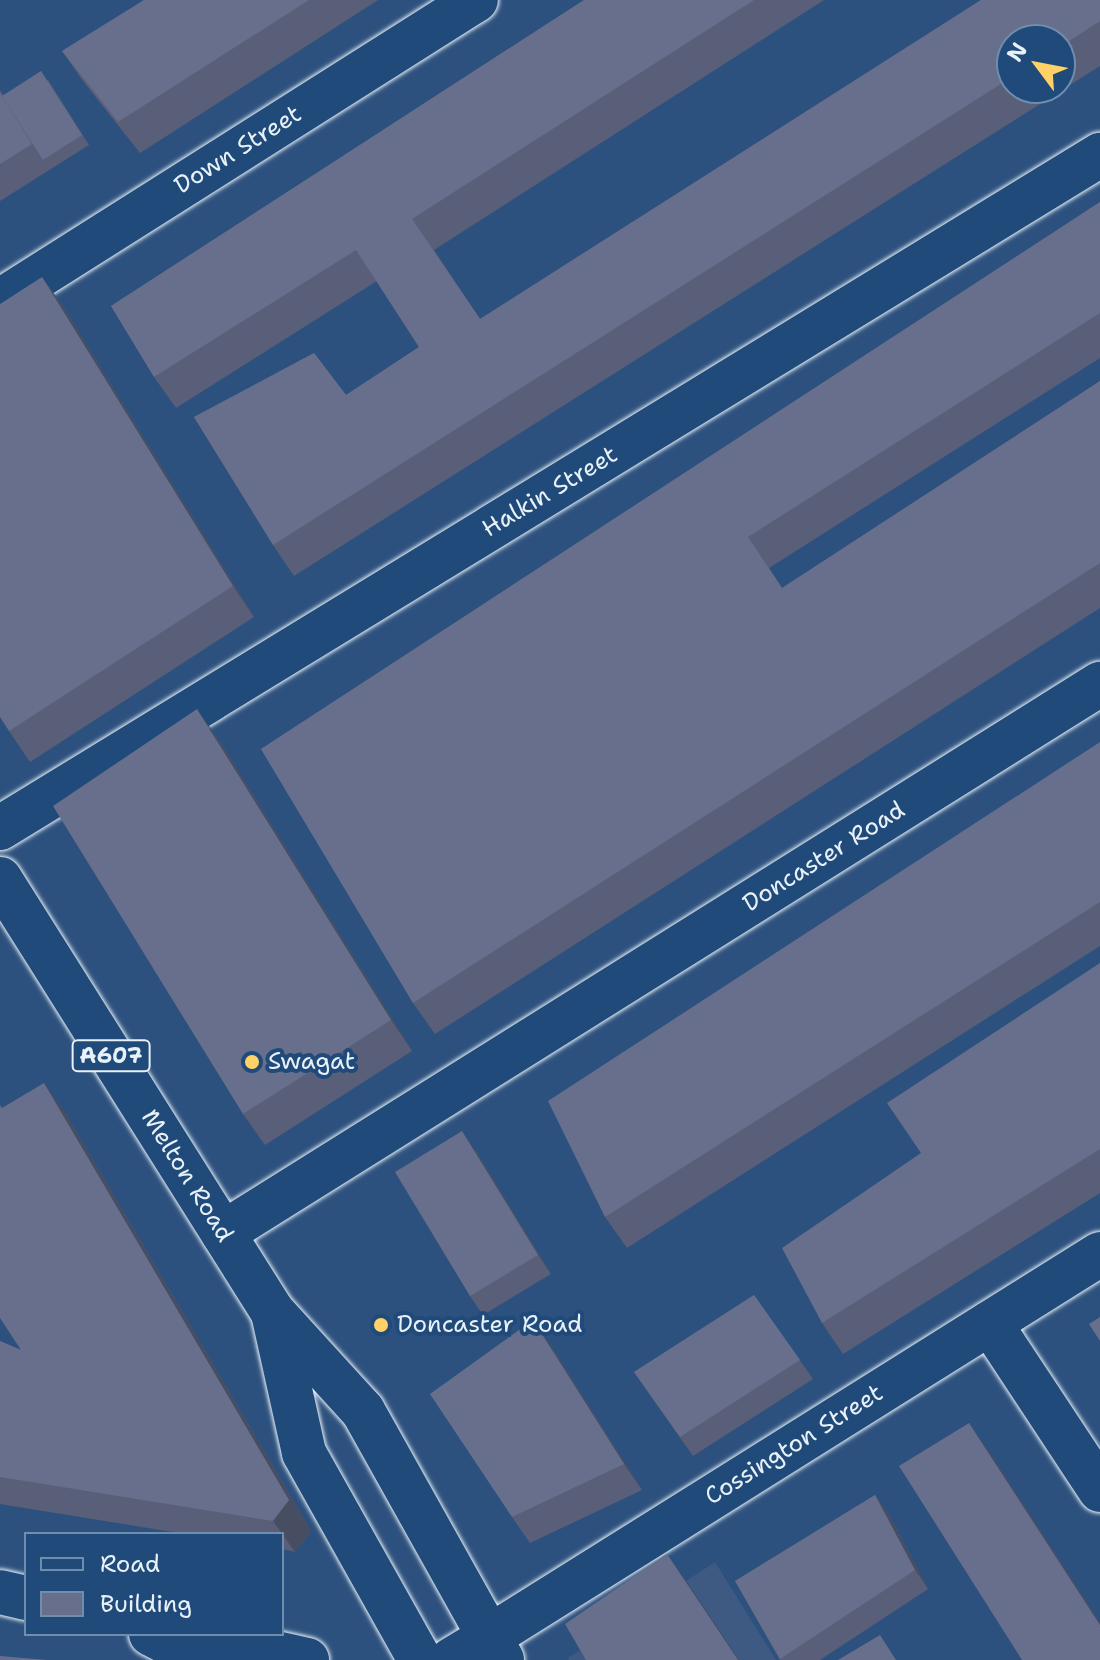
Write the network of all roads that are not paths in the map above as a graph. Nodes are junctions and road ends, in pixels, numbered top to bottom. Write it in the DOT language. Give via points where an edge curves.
graph roads {
  1 [pos="476,0"];
  2 [pos="1100,155"];
  3 [pos="0,301"];
  4 [pos="1100,684"];
  5 [pos="0,828"];
  6 [pos="0,879"];
  7 [pos="223,1233"];
  8 [pos="1100,1254"];
  9 [pos="272,1311"];
  10 [pos="990,1323"];
  11 [pos="1100,1490"];
  12 [pos="0,1592"];
  13 [pos="24,1598"];
  14 [pos="155,1636"];
  15 [pos="200,1636"];
  16 [pos="496,1649"];
  17 [pos="202,1660"];
  18 [pos="307,1660"];
  19 [pos="420,1660"];
  20 [pos="451,1660"];
  1 -- 3 [label="street, Down Street"];
  2 -- 5 [label="street, Halkin Street"];
  4 -- 7 [label="street, Doncaster Road"];
  6 -- 7 [label="street, Melton Road / A607"];
  7 -- 9 [label="street, Melton Road / A607"];
  8 -- 10 [label="street, Cossington Street"];
  9 -- 16 [label="street, Melton Road / A607" via="363,1411"];
  9 -- 19 [label="street, Melton Road / A607" via="304,1453"];
  10 -- 11 [label="street"];
  10 -- 16 [label="street, Cossington Street"];
  12 -- 13 [label="street"];
  14 -- 17 [label="street"];
  15 -- 18 [label="street"];
  16 -- 20 [label="street, Cossington Street"];
}
